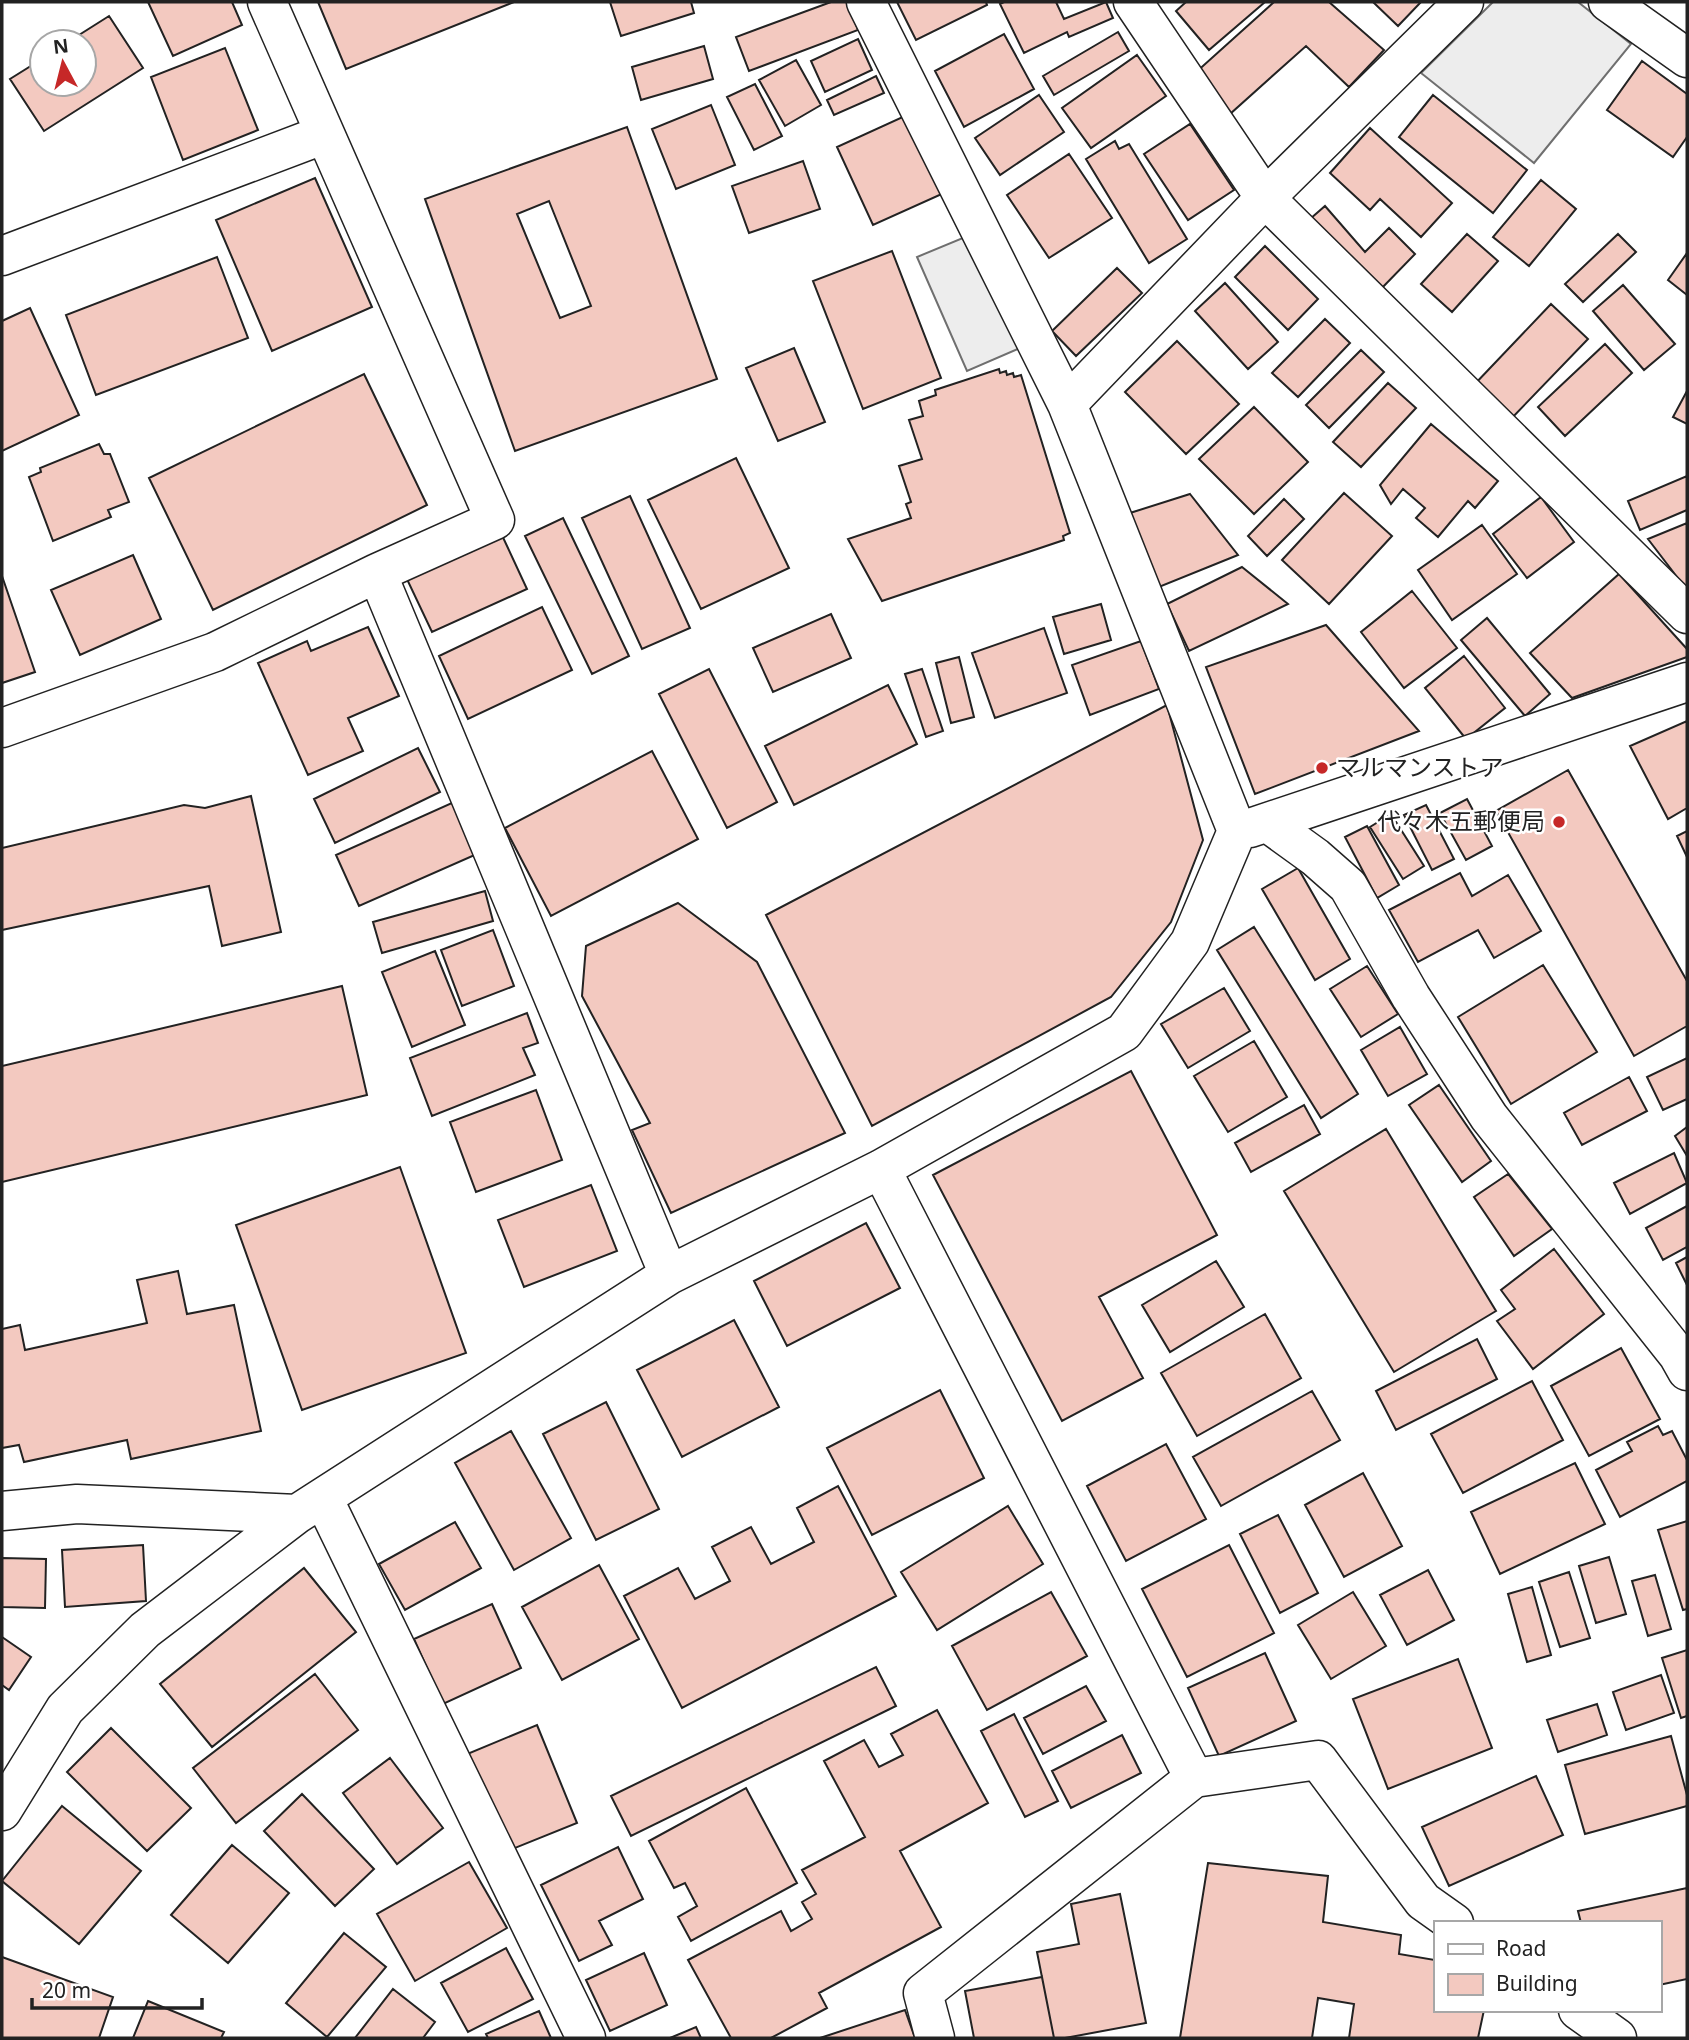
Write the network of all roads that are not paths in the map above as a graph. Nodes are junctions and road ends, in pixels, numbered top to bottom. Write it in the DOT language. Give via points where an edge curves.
graph roads {
  1 [pos="267,2"];
  2 [pos="866,2"];
  3 [pos="1133,2"];
  4 [pos="1464,2"];
  5 [pos="1608,2"];
  6 [pos="1687,58"];
  7 [pos="325,135"];
  8 [pos="1265,198"];
  9 [pos="2,256"];
  10 [pos="1067,404"];
  11 [pos="376,573"];
  12 [pos="1687,614"];
  13 [pos="1687,682"];
  14 [pos="2,728"];
  15 [pos="1252,827"];
  16 [pos="881,1169"];
  17 [pos="669,1275"];
  18 [pos="1687,1371"];
  19 [pos="310,1506"];
  20 [pos="2,1511"];
  21 [pos="1194,1778"];
  22 [pos="2,1811"];
  23 [pos="1451,1921"];
  24 [pos="1581,2012"];
  25 [pos="586,2038"];
  26 [pos="935,2038"];
  27 [pos="1617,2038"];
  1 -- 7 [label="street"];
  2 -- 10 [label="street"];
  3 -- 8 [label="street"];
  4 -- 8 [label="street"];
  5 -- 6 [label="street"];
  7 -- 9 [label="street"];
  7 -- 11 [label="street" via="495,520"];
  8 -- 10 [label="street"];
  8 -- 12 [label="street"];
  10 -- 15 [label="street"];
  11 -- 14 [label="street" via="215,652"];
  11 -- 17 [label="street"];
  13 -- 15 [label="street"];
  15 -- 16 [label="street" via="1190,942 1124,1032"];
  15 -- 18 [label="street" via="1315,857 1348,886 1411,997 1489,1116"];
  16 -- 17 [label="street"];
  16 -- 21 [label="street"];
  17 -- 19 [label="street"];
  19 -- 20 [label="street" via="77,1504"];
  19 -- 22 [label="street" via="145,1630 65,1709"];
  19 -- 25 [label="street"];
  21 -- 23 [label="street" via="1318,1760 1423,1901"];
  21 -- 26 [label="street" via="923,1993"];
  24 -- 27 [label="street"];
}
